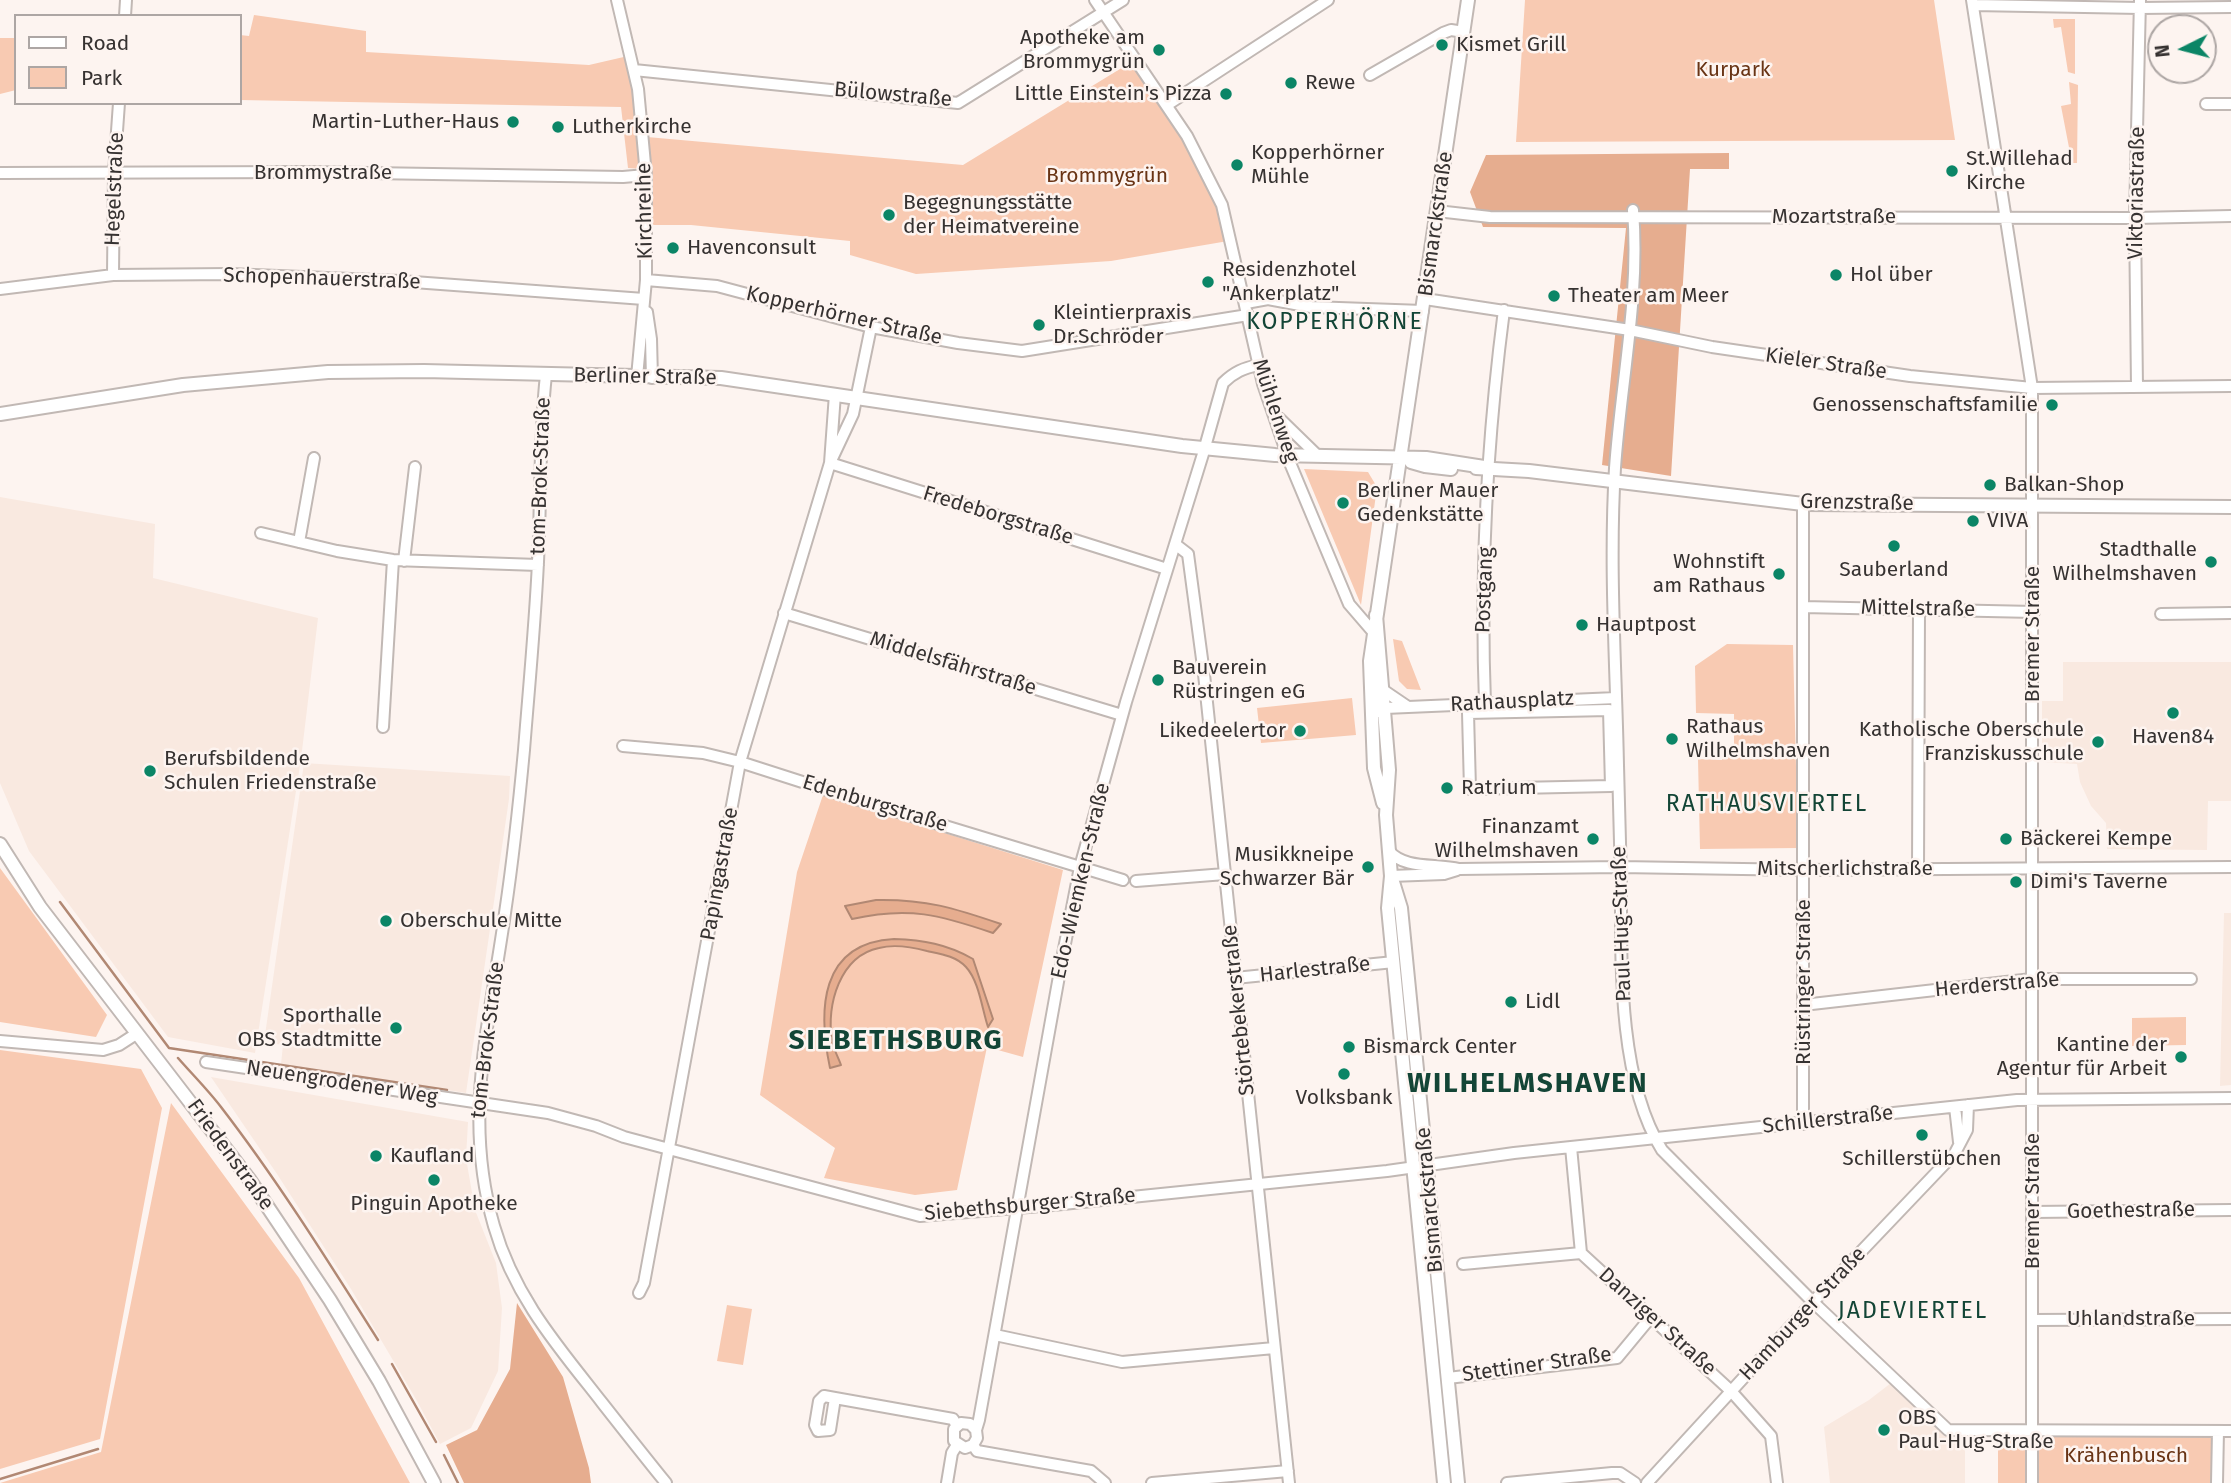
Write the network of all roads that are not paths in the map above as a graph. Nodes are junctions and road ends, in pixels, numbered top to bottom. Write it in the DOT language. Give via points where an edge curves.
graph roads {
  1 [pos="617,0"];
  2 [pos="1095,0"];
  3 [pos="1124,0"];
  4 [pos="1303,0"];
  5 [pos="1328,0"];
  6 [pos="1468,0"];
  7 [pos="1973,2"];
  8 [pos="2140,4"];
  9 [pos="2231,8"];
  10 [pos="1104,12"];
  11 [pos="1310,12"];
  12 [pos="1464,32"];
  13 [pos="634,70"];
  14 [pos="1370,75"];
  15 [pos="2206,104"];
  16 [pos="2231,104"];
  17 [pos="119,105"];
  18 [pos="1167,105"];
  19 [pos="0,173"];
  20 [pos="114,173"];
  21 [pos="646,175"];
  22 [pos="1437,211"];
  23 [pos="1633,213"];
  24 [pos="2231,216"];
  25 [pos="2005,217"];
  26 [pos="2135,218"];
  27 [pos="113,275"];
  28 [pos="646,280"];
  29 [pos="0,289"];
  30 [pos="644,299"];
  31 [pos="1246,303"];
  32 [pos="1424,305"];
  33 [pos="1504,310"];
  34 [pos="1248,315"];
  35 [pos="870,327"];
  36 [pos="1630,330"];
  37 [pos="1258,365"];
  38 [pos="546,374"];
  39 [pos="637,377"];
  40 [pos="652,378"];
  41 [pos="2231,386"];
  42 [pos="2137,387"];
  43 [pos="2032,388"];
  44 [pos="835,394"];
  45 [pos="856,397"];
  46 [pos="1275,412"];
  47 [pos="0,414"];
  48 [pos="1205,448"];
  49 [pos="1287,455"];
  50 [pos="1317,455"];
  51 [pos="314,458"];
  52 [pos="1400,458"];
  53 [pos="830,463"];
  54 [pos="415,467"];
  55 [pos="1486,467"];
  56 [pos="1615,481"];
  57 [pos="1803,504"];
  58 [pos="2032,506"];
  59 [pos="2231,507"];
  60 [pos="261,533"];
  61 [pos="299,542"];
  62 [pos="1175,544"];
  63 [pos="399,561"];
  64 [pos="538,565"];
  65 [pos="1167,569"];
  66 [pos="1803,607"];
  67 [pos="1919,609"];
  68 [pos="784,612"];
  69 [pos="2034,612"];
  70 [pos="2231,613"];
  71 [pos="2161,614"];
  72 [pos="1376,615"];
  73 [pos="1374,633"];
  74 [pos="1376,689"];
  75 [pos="1616,698"];
  76 [pos="1485,703"];
  77 [pos="1408,707"];
  78 [pos="1385,708"];
  79 [pos="1122,715"];
  80 [pos="1371,726"];
  81 [pos="383,727"];
  82 [pos="623,747"];
  83 [pos="740,762"];
  84 [pos="1470,789"];
  85 [pos="1386,815"];
  86 [pos="0,844"];
  87 [pos="1389,852"];
  88 [pos="1080,867"];
  89 [pos="1620,867"];
  90 [pos="2231,867"];
  91 [pos="1459,869"];
  92 [pos="1918,869"];
  93 [pos="2032,869"];
  94 [pos="1804,870"];
  95 [pos="1225,874"];
  96 [pos="1391,876"];
  97 [pos="1123,880"];
  98 [pos="1136,881"];
  99 [pos="1394,962"];
  100 [pos="1235,978"];
  101 [pos="2032,979"];
  102 [pos="2191,979"];
  103 [pos="1803,1005"];
  104 [pos="136,1034"];
  105 [pos="0,1041"];
  106 [pos="206,1062"];
  107 [pos="2231,1098"];
  108 [pos="2033,1099"];
  109 [pos="478,1103"];
  110 [pos="1968,1105"];
  111 [pos="1955,1107"];
  112 [pos="1803,1124"];
  113 [pos="1654,1138"];
  114 [pos="1959,1146"];
  115 [pos="1571,1147"];
  116 [pos="670,1149"];
  117 [pos="1420,1166"];
  118 [pos="1256,1184"];
  119 [pos="1017,1208"];
  120 [pos="2231,1210"];
  121 [pos="2032,1212"];
  122 [pos="1581,1253"];
  123 [pos="1463,1264"];
  124 [pos="639,1293"];
  125 [pos="1813,1301"];
  126 [pos="1651,1317"];
  127 [pos="2231,1319"];
  128 [pos="2032,1320"];
  129 [pos="995,1335"];
  130 [pos="1274,1348"];
  131 [pos="1448,1377"];
  132 [pos="1731,1391"];
  133 [pos="835,1398"];
  134 [pos="957,1426"];
  135 [pos="976,1430"];
  136 [pos="2032,1430"];
  137 [pos="2218,1432"];
  138 [pos="2231,1432"];
  139 [pos="957,1445"];
  140 [pos="972,1445"];
  141 [pos="1288,1471"];
  142 [pos="433,1483"];
  143 [pos="666,1483"];
  144 [pos="947,1483"];
  145 [pos="1105,1483"];
  146 [pos="1152,1483"];
  147 [pos="1289,1483"];
  148 [pos="1444,1483"];
  149 [pos="1458,1483"];
  150 [pos="1507,1483"];
  151 [pos="1635,1483"];
  152 [pos="1647,1483"];
  153 [pos="1777,1483"];
  154 [pos="2032,1483"];
  155 [pos="2217,1483"];
  1 -- 13 [label="street, Kirchreihe"];
  2 -- 10 [label="street, Mühlenweg"];
  3 -- 10 [label="street, Bülowstraße"];
  4 -- 11 [label="street"];
  5 -- 11 [label="street"];
  6 -- 12 [label="main road, Bismarckstraße"];
  7 -- 8 [label="street"];
  7 -- 25 [label="street, Bremer Straße"];
  8 -- 9 [label="street"];
  8 -- 26 [label="street, Viktoriastraße"];
  10 -- 13 [label="street, Bülowstraße" via="958,103"];
  10 -- 18 [label="street, Mühlenweg"];
  11 -- 18 [label="street"];
  12 -- 14 [label="street" via="1443,33"];
  12 -- 22 [label="main road, Bismarckstraße"];
  13 -- 21 [label="street, Kirchreihe"];
  15 -- 16 [label="street"];
  17 -- 20 [label="street, Hegelstraße"];
  18 -- 31 [label="street, Mühlenweg" via="1222,205"];
  19 -- 20 [label="street, Brommystraße"];
  20 -- 21 [label="street, Brommystraße"];
  20 -- 27 [label="street, Hegelstraße"];
  21 -- 28 [label="street, Kirchreihe"];
  22 -- 23 [label="street, Mozartstraße" via="1490,217"];
  22 -- 32 [label="main road, Bismarckstraße"];
  23 -- 25 [label="street, Mozartstraße"];
  23 -- 36 [label="street, Paul-Hug-Straße"];
  24 -- 26 [label="street, Mozartstraße"];
  25 -- 26 [label="street, Mozartstraße"];
  25 -- 43 [label="street, Bremer Straße"];
  26 -- 42 [label="street, Viktoriastraße"];
  27 -- 29 [label="street, Schopenhauerstraße"];
  27 -- 30 [label="street, Schopenhauerstraße" via="335,278"];
  28 -- 30 [label="street, Kirchreihe"];
  28 -- 35 [label="street, Kopperhörner Straße" via="717,286"];
  30 -- 39 [label="street, Kirchreihe"];
  30 -- 40 [label="street, Kirchreihe"];
  31 -- 32 [label="street" via="1268,299 1311,307"];
  31 -- 34 [label="street, Mühlenweg"];
  32 -- 33 [label="street, Kieler Straße"];
  32 -- 52 [label="main road, Bismarckstraße"];
  33 -- 36 [label="street, Kieler Straße"];
  33 -- 55 [label="street, Postgang"];
  34 -- 35 [label="street, Kopperhörner Straße" via="1022,351"];
  34 -- 37 [label="street, Mühlenweg"];
  35 -- 45 [label="street, Papingastraße"];
  36 -- 43 [label="street, Kieler Straße" via="1910,376"];
  36 -- 56 [label="street, Paul-Hug-Straße"];
  37 -- 46 [label="street, Mühlenweg"];
  37 -- 48 [label="street, Edo-Wiemken-Straße" via="1240,370 1223,383"];
  38 -- 39 [label="main road, Berliner Straße"];
  38 -- 47 [label="main road, Berliner Straße" via="328,372 183,385"];
  38 -- 64 [label="street, tom-Brok-Straße"];
  39 -- 40 [label="main road, Berliner Straße"];
  40 -- 44 [label="main road, Berliner Straße" via="721,378"];
  41 -- 42 [label="street, Kieler Straße"];
  42 -- 43 [label="street, Kieler Straße"];
  43 -- 58 [label="street, Bremer Straße"];
  44 -- 45 [label="main road, Berliner Straße"];
  44 -- 53 [label="street, Papingastraße"];
  45 -- 48 [label="main road, Berliner Straße"];
  45 -- 53 [label="street, Papingastraße"];
  46 -- 49 [label="street, Mühlenweg"];
  46 -- 50 [label="street"];
  48 -- 49 [label="main road, Berliner Straße"];
  48 -- 62 [label="street, Edo-Wiemken-Straße"];
  49 -- 50 [label="main road, Berliner Straße"];
  49 -- 73 [label="street, Mühlenweg" via="1349,604"];
  50 -- 52 [label="main road, Grenzstraße"];
  51 -- 61 [label="street"];
  52 -- 55 [label="main road, Grenzstraße" via="1425,466"];
  52 -- 72 [label="main road, Bismarckstraße"];
  53 -- 65 [label="street, Fredeborgstraße"];
  53 -- 68 [label="street, Papingastraße"];
  54 -- 63 [label="street"];
  55 -- 56 [label="main road, Grenzstraße"];
  55 -- 76 [label="street, Postgang"];
  56 -- 57 [label="main road, Grenzstraße"];
  56 -- 75 [label="street, Paul-Hug-Straße"];
  57 -- 58 [label="main road, Grenzstraße"];
  57 -- 66 [label="street, Rüstringer Straße"];
  58 -- 59 [label="main road, Grenzstraße"];
  58 -- 69 [label="street, Bremer Straße"];
  60 -- 61 [label="street"];
  61 -- 63 [label="street"];
  62 -- 65 [label="street, Edo-Wiemken-Straße"];
  62 -- 95 [label="street, Störtebekerstraße" via="1188,554"];
  63 -- 64 [label="street"];
  63 -- 81 [label="street"];
  64 -- 109 [label="street, tom-Brok-Straße" via="511,867"];
  65 -- 79 [label="street, Edo-Wiemken-Straße"];
  66 -- 67 [label="street, Mittelstraße"];
  66 -- 94 [label="street, Rüstringer Straße"];
  67 -- 69 [label="street, Mittelstraße"];
  67 -- 92 [label="street"];
  68 -- 79 [label="street, Middelsfährstraße"];
  68 -- 83 [label="street, Papingastraße"];
  69 -- 93 [label="street, Bremer Straße"];
  70 -- 71 [label="street"];
  72 -- 73 [label="main road, Bismarckstraße"];
  72 -- 74 [label="main road, Bismarckstraße"];
  73 -- 74 [label="main road, Bismarckstraße"];
  74 -- 77 [label="street"];
  74 -- 78 [label="main road, Bismarckstraße"];
  74 -- 80 [label="main road, Bismarckstraße"];
  75 -- 76 [label="street, Rathausplatz"];
  75 -- 89 [label="street, Paul-Hug-Straße"];
  76 -- 77 [label="street, Rathausplatz"];
  77 -- 78 [label="street, Rathausplatz"];
  78 -- 80 [label="street"];
  78 -- 85 [label="main road, Bismarckstraße"];
  79 -- 88 [label="street, Edo-Wiemken-Straße"];
  80 -- 85 [label="main road, Bismarckstraße" via="1374,768"];
  82 -- 83 [label="street, Edenburgstraße" via="704,753"];
  83 -- 88 [label="street, Edenburgstraße"];
  83 -- 116 [label="street, Papingastraße"];
  84 -- 84 [label="street, Rathausplatz" via="1468,713 1609,710 1611,786"];
  85 -- 87 [label="main road, Bismarckstraße"];
  86 -- 104 [label="main road, Friedenstraße" via="35,900"];
  87 -- 91 [label="street, Mitscherlichstraße" via="1402,862"];
  87 -- 96 [label="main road, Bismarckstraße"];
  88 -- 97 [label="street, Edenburgstraße"];
  88 -- 119 [label="street, Edo-Wiemken-Straße"];
  89 -- 91 [label="street, Mitscherlichstraße"];
  89 -- 94 [label="street, Mitscherlichstraße"];
  89 -- 113 [label="street, Paul-Hug-Straße" via="1626,1028"];
  90 -- 93 [label="street, Mitscherlichstraße"];
  91 -- 96 [label="street, Mitscherlichstraße"];
  92 -- 93 [label="street, Mitscherlichstraße"];
  92 -- 94 [label="street, Mitscherlichstraße"];
  93 -- 101 [label="street, Bremer Straße"];
  94 -- 103 [label="street, Rüstringer Straße"];
  95 -- 98 [label="street"];
  95 -- 100 [label="street, Störtebekerstraße"];
  96 -- 99 [label="main road, Bismarckstraße" via="1388,908"];
  96 -- 117 [label="main road, Bismarckstraße" via="1401,908"];
  99 -- 100 [label="street, Harlestraße"];
  99 -- 117 [label="main road, Bismarckstraße"];
  100 -- 118 [label="street, Störtebekerstraße"];
  101 -- 102 [label="street, Herderstraße"];
  101 -- 103 [label="street, Herderstraße"];
  101 -- 108 [label="street, Bremer Straße"];
  103 -- 112 [label="street, Rüstringer Straße"];
  104 -- 105 [label="street" via="103,1050"];
  104 -- 142 [label="main road, Friedenstraße" via="249,1178 310,1269 379,1381"];
  106 -- 109 [label="street, Neuengrodener Weg"];
  107 -- 108 [label="street, Schillerstraße"];
  108 -- 110 [label="street, Schillerstraße"];
  108 -- 121 [label="street, Bremer Straße"];
  109 -- 116 [label="street, Siebethsburger Straße" via="557,1115"];
  109 -- 143 [label="street, tom-Brok-Straße" via="487,1202 514,1280 539,1322"];
  110 -- 111 [label="street, Schillerstraße"];
  110 -- 114 [label="street, Hamburger Straße" via="1967,1130"];
  111 -- 112 [label="street, Schillerstraße"];
  111 -- 114 [label="street"];
  112 -- 113 [label="street, Schillerstraße"];
  113 -- 115 [label="street, Schillerstraße"];
  113 -- 125 [label="street, Paul-Hug-Straße"];
  114 -- 125 [label="street, Hamburger Straße"];
  115 -- 117 [label="street, Schillerstraße"];
  115 -- 122 [label="street, Danziger Straße"];
  116 -- 119 [label="street, Siebethsburger Straße" via="920,1216"];
  116 -- 124 [label="street, Papingastraße"];
  117 -- 118 [label="street, Siebethsburger Straße"];
  117 -- 131 [label="main road, Bismarckstraße"];
  117 -- 148 [label="main road, Bismarckstraße"];
  118 -- 119 [label="street, Siebethsburger Straße"];
  118 -- 130 [label="street, Störtebekerstraße"];
  119 -- 129 [label="street, Edo-Wiemken-Straße"];
  120 -- 121 [label="street, Goethestraße"];
  121 -- 128 [label="street, Bremer Straße"];
  122 -- 123 [label="street"];
  122 -- 126 [label="street, Danziger Straße"];
  125 -- 132 [label="street, Hamburger Straße"];
  125 -- 136 [label="street, Paul-Hug-Straße" via="1948,1430"];
  126 -- 131 [label="street, Stettiner Straße" via="1617,1358"];
  126 -- 132 [label="street, Danziger Straße"];
  127 -- 128 [label="street, Uhlandstraße"];
  128 -- 136 [label="street, Bremer Straße"];
  129 -- 130 [label="street" via="1122,1362"];
  129 -- 135 [label="street, Edo-Wiemken-Straße"];
  130 -- 141 [label="street, Störtebekerstraße"];
  131 -- 149 [label="main road, Bismarckstraße"];
  132 -- 152 [label="street, Hamburger Straße"];
  132 -- 153 [label="street, Danziger Straße" via="1771,1436"];
  133 -- 134 [label="street" via="953,1419"];
  134 -- 135 [label="street" via="970,1424"];
  134 -- 139 [label="street" via="953,1437"];
  135 -- 140 [label="street, Edo-Wiemken-Straße"];
  136 -- 137 [label="street, Paul-Hug-Straße"];
  136 -- 154 [label="street, Bremer Straße"];
  137 -- 138 [label="street, Paul-Hug-Straße"];
  137 -- 155 [label="street"];
  139 -- 140 [label="street"];
  139 -- 144 [label="street" via="951,1453"];
  140 -- 145 [label="street" via="977,1451 1091,1471"];
  141 -- 146 [label="street"];
  141 -- 147 [label="street, Störtebekerstraße"];
  150 -- 151 [label="street" via="1612,1473"];
}
